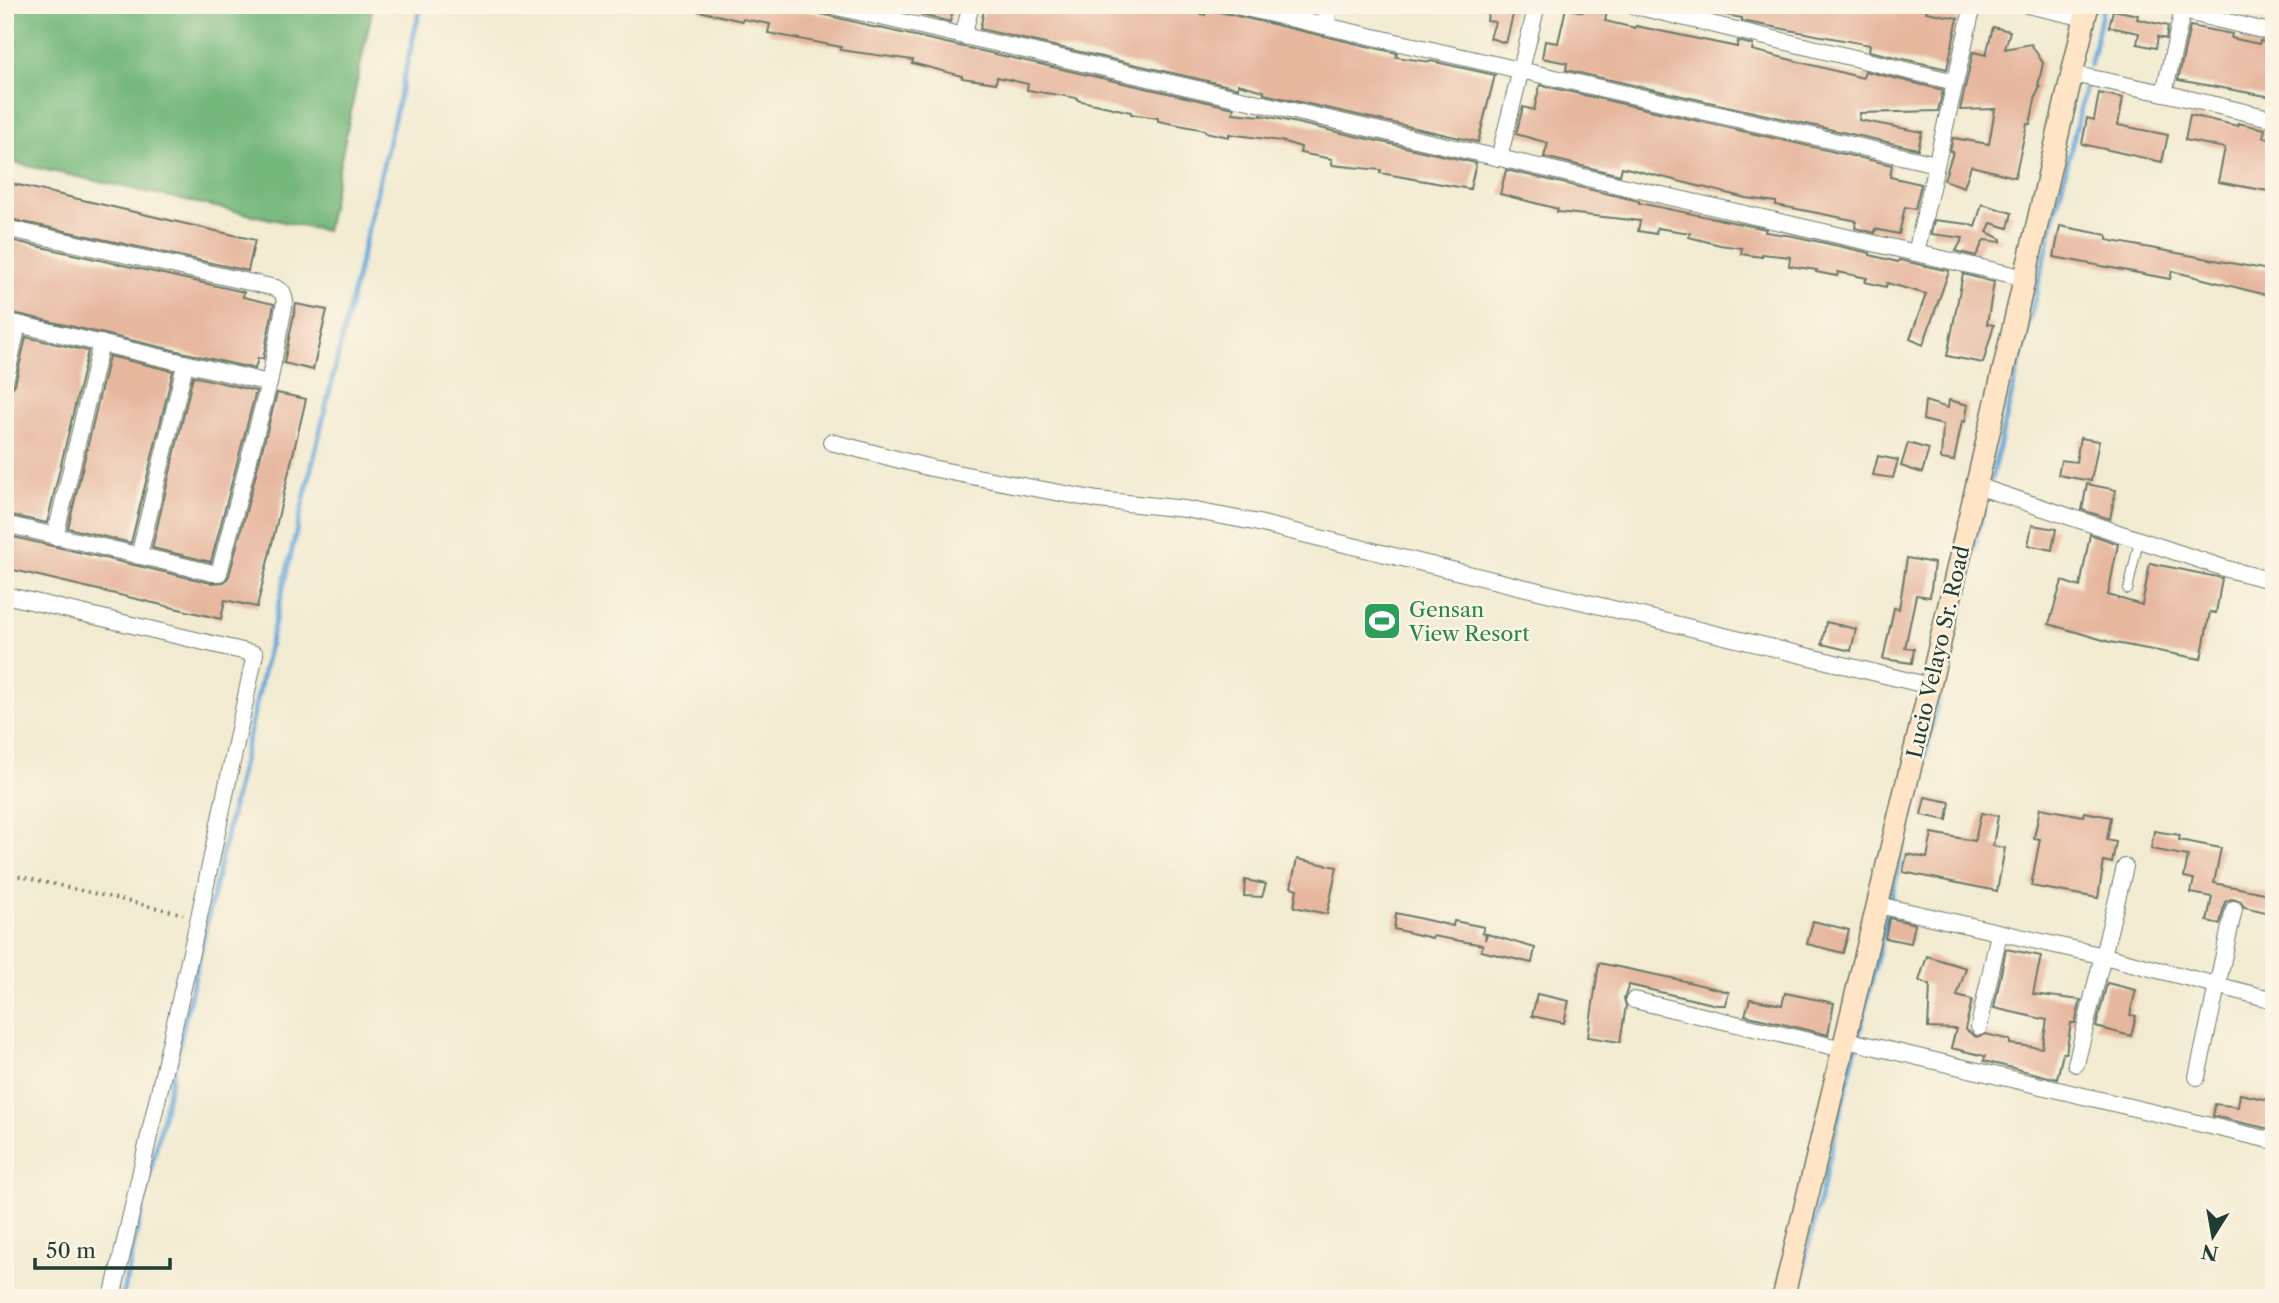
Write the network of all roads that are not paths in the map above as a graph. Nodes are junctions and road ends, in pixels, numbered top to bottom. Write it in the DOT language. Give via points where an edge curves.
graph roads {
  1 [pos="828,5"];
  2 [pos="971,5"];
  3 [pos="1232,5"];
  4 [pos="1330,5"];
  5 [pos="1537,5"];
  6 [pos="1631,5"];
  7 [pos="1973,5"];
  8 [pos="2027,5"];
  9 [pos="2184,8"];
  10 [pos="2086,12"];
  11 [pos="1325,26"];
  12 [pos="2274,33"];
  13 [pos="963,36"];
  14 [pos="1521,70"];
  15 [pos="2072,74"];
  16 [pos="1955,82"];
  17 [pos="2164,93"];
  18 [pos="2274,119"];
  19 [pos="1499,158"];
  20 [pos="1937,164"];
  21 [pos="5,228"];
  22 [pos="1916,253"];
  23 [pos="2026,278"];
  24 [pos="12,323"];
  25 [pos="101,343"];
  26 [pos="185,365"];
  27 [pos="5,382"];
  28 [pos="269,383"];
  29 [pos="831,442"];
  30 [pos="1977,486"];
  31 [pos="5,524"];
  32 [pos="55,537"];
  33 [pos="2139,540"];
  34 [pos="139,556"];
  35 [pos="2274,581"];
  36 [pos="2128,590"];
  37 [pos="5,595"];
  38 [pos="1930,686"];
  39 [pos="2125,867"];
  40 [pos="1883,906"];
  41 [pos="2234,909"];
  42 [pos="1999,933"];
  43 [pos="2104,956"];
  44 [pos="2217,985"];
  45 [pos="1634,1000"];
  46 [pos="2274,1000"];
  47 [pos="1979,1027"];
  48 [pos="1851,1044"];
  49 [pos="2076,1064"];
  50 [pos="2197,1077"];
  51 [pos="2274,1141"];
  52 [pos="112,1298"];
  53 [pos="1783,1298"];
  1 -- 13 [label="street"];
  2 -- 13 [label="street"];
  3 -- 11 [label="street"];
  4 -- 11 [label="street"];
  5 -- 14 [label="street"];
  6 -- 16 [label="street"];
  7 -- 16 [label="street"];
  8 -- 10 [label="street"];
  9 -- 12 [label="street"];
  9 -- 17 [label="street"];
  10 -- 15 [label="main road, Lucio Velayo Sr. Road"];
  11 -- 14 [label="street"];
  13 -- 19 [label="street"];
  14 -- 19 [label="street"];
  14 -- 20 [label="street"];
  15 -- 17 [label="street"];
  15 -- 23 [label="main road, Lucio Velayo Sr. Road"];
  16 -- 20 [label="street"];
  17 -- 18 [label="street"];
  19 -- 22 [label="street"];
  20 -- 22 [label="street"];
  21 -- 28 [label="street" via="276,288 284,293 285,302"];
  22 -- 23 [label="street"];
  23 -- 30 [label="main road, Lucio Velayo Sr. Road"];
  24 -- 25 [label="street"];
  24 -- 27 [label="street"];
  25 -- 26 [label="street"];
  25 -- 32 [label="street"];
  26 -- 28 [label="street"];
  26 -- 34 [label="street"];
  28 -- 34 [label="street" via="219,573"];
  29 -- 38 [label="street" via="1012,484 1254,522"];
  30 -- 33 [label="street"];
  30 -- 38 [label="main road, Lucio Velayo Sr. Road"];
  31 -- 32 [label="street"];
  32 -- 34 [label="street"];
  33 -- 35 [label="street"];
  33 -- 36 [label="lane"];
  37 -- 52 [label="street" via="255,654"];
  38 -- 40 [label="main road, Lucio Velayo Sr. Road"];
  39 -- 43 [label="street"];
  40 -- 42 [label="street"];
  40 -- 48 [label="main road, Lucio Velayo Sr. Road"];
  41 -- 44 [label="street"];
  42 -- 43 [label="street"];
  42 -- 47 [label="street"];
  43 -- 44 [label="street"];
  43 -- 49 [label="street"];
  44 -- 46 [label="street"];
  44 -- 50 [label="street"];
  45 -- 48 [label="street"];
  48 -- 51 [label="street"];
  48 -- 53 [label="main road, Lucio Velayo Sr. Road"];
}
